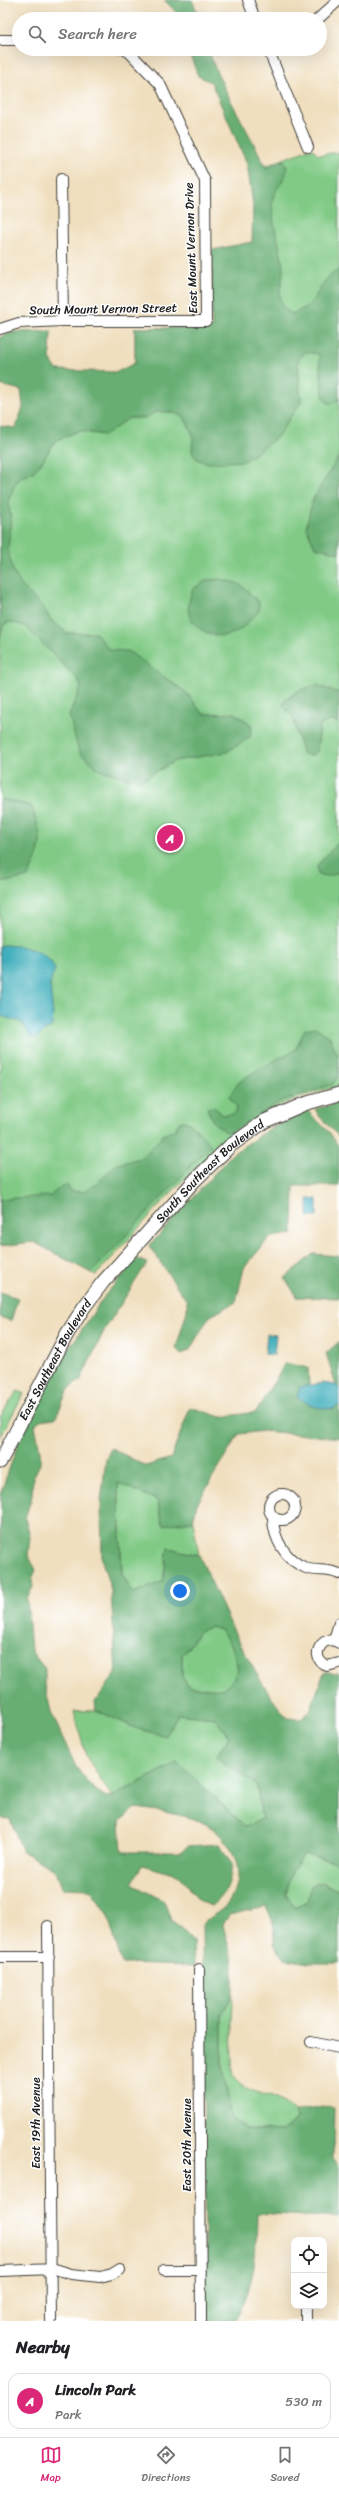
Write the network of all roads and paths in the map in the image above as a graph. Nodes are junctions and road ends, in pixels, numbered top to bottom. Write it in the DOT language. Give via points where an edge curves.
graph roads {
  1 [pos="248,0"];
  2 [pos="339,0"];
  3 [pos="252,12"];
  4 [pos="326,12"];
  5 [pos="0,40"];
  6 [pos="12,40"];
  7 [pos="132,56"];
  8 [pos="272,56"];
  9 [pos="308,147"];
  10 [pos="62,179"];
  11 [pos="63,321"];
  12 [pos="206,321"];
  13 [pos="0,329"];
  14 [pos="339,1094"];
  15 [pos="102,1282"];
  16 [pos="0,1462"];
  17 [pos="273,1517"];
  18 [pos="339,1574"];
  19 [pos="339,1623"];
  20 [pos="336,1642"];
  21 [pos="339,1663"];
  22 [pos="48,1926"];
  23 [pos="0,1957"];
  24 [pos="48,1957"];
  25 [pos="199,1969"];
  26 [pos="312,2042"];
  27 [pos="339,2048"];
  28 [pos="50,2268"];
  29 [pos="120,2269"];
  30 [pos="164,2270"];
  31 [pos="200,2270"];
  32 [pos="0,2271"];
  33 [pos="306,2309"];
  34 [pos="50,2321"];
  35 [pos="200,2321"];
  36 [pos="306,2321"];
  1 -- 3 [label="street"];
  2 -- 4 [label="street"];
  5 -- 6 [label="street"];
  7 -- 12 [label="street, East Mount Vernon Drive" via="160,84 205,181"];
  8 -- 9 [label="street"];
  10 -- 11 [label="street"];
  11 -- 12 [label="street, South Mount Vernon Street"];
  11 -- 13 [label="street, South Mount Vernon Street" via="19,324"];
  14 -- 15 [label="main road, South Southeast Boulevard" via="282,1113 230,1146 195,1180"];
  15 -- 16 [label="main road, East Southeast Boulevard" via="66,1334"];
  17 -- 18 [label="street" via="276,1538 284,1552 306,1568"];
  19 -- 20 [label="street"];
  20 -- 21 [label="street" via="322,1643 318,1650 318,1658 327,1666"];
  22 -- 24 [label="street, East 19th Avenue"];
  23 -- 24 [label="street"];
  24 -- 28 [label="street, East 19th Avenue"];
  25 -- 31 [label="street, East 20th Avenue"];
  26 -- 27 [label="street"];
  28 -- 29 [label="street" via="71,2274 100,2277"];
  28 -- 32 [label="street"];
  28 -- 34 [label="street, East 19th Avenue"];
  30 -- 31 [label="street"];
  31 -- 35 [label="street, East 20th Avenue"];
  33 -- 36 [label="street"];
}
